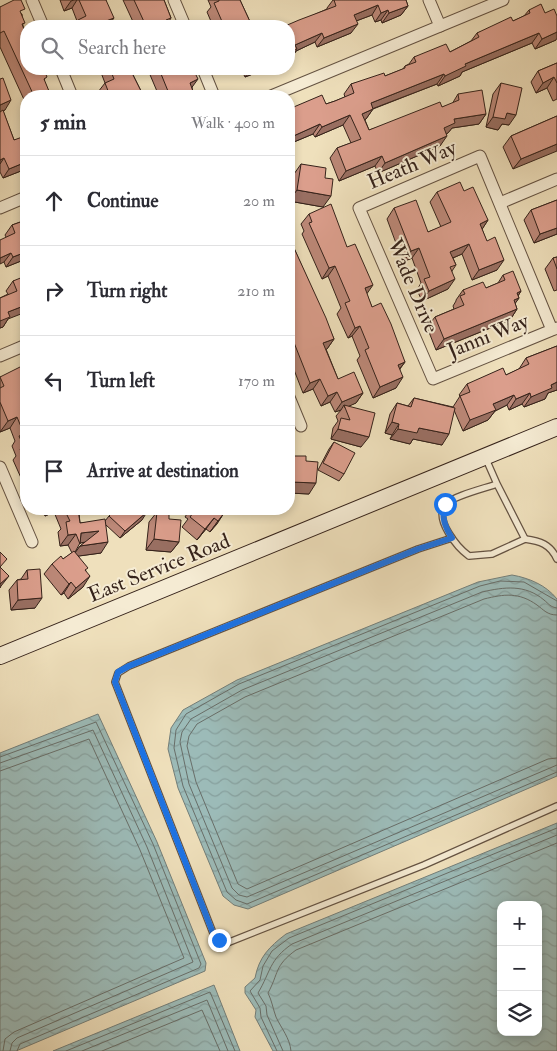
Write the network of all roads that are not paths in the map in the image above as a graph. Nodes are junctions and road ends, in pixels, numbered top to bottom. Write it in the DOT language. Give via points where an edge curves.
graph roads {
  1 [pos="32,0"];
  2 [pos="174,0"];
  3 [pos="429,0"];
  4 [pos="503,0"];
  5 [pos="40,20"];
  6 [pos="182,20"];
  7 [pos="440,26"];
  8 [pos="63,75"];
  9 [pos="205,75"];
  10 [pos="69,90"];
  11 [pos="211,90"];
  12 [pos="285,90"];
  13 [pos="557,179"];
  14 [pos="20,200"];
  15 [pos="500,203"];
  16 [pos="0,208"];
  17 [pos="358,208"];
  18 [pos="555,329"];
  19 [pos="20,348"];
  20 [pos="0,356"];
  21 [pos="432,379"];
  22 [pos="295,412"];
  23 [pos="301,426"];
  24 [pos="557,427"];
  25 [pos="486,457"];
  26 [pos="0,467"];
  27 [pos="497,484"];
  28 [pos="20,514"];
  29 [pos="20,515"];
  30 [pos="452,538"];
  31 [pos="525,539"];
  32 [pos="32,542"];
  33 [pos="557,559"];
  34 [pos="0,656"];
  35 [pos="557,806"];
  1 -- 5 [label="street"];
  2 -- 6 [label="street"];
  3 -- 7 [label="street"];
  4 -- 7 [label="street"];
  7 -- 12 [label="street"];
  8 -- 10 [label="street"];
  9 -- 11 [label="street"];
  13 -- 15 [label="street"];
  14 -- 16 [label="street"];
  15 -- 17 [label="street, Heath Way" via="480,156"];
  15 -- 18 [label="street"];
  17 -- 21 [label="street, Wade Drive"];
  18 -- 21 [label="street, Janni Way"];
  19 -- 20 [label="street"];
  22 -- 23 [label="street"];
  24 -- 25 [label="street, East Service Road"];
  25 -- 27 [label="lane"];
  25 -- 34 [label="street, East Service Road"];
  26 -- 28 [label="street"];
  27 -- 30 [label="lane" via="445,504 442,513 446,530"];
  27 -- 31 [label="lane"];
  29 -- 32 [label="street"];
  30 -- 31 [label="lane" via="458,548 469,556 480,557"];
  30 -- 35 [label="lane" via="118,672 115,682 213,933 227,943 424,865"];
  31 -- 33 [label="lane" via="547,545"];
}
